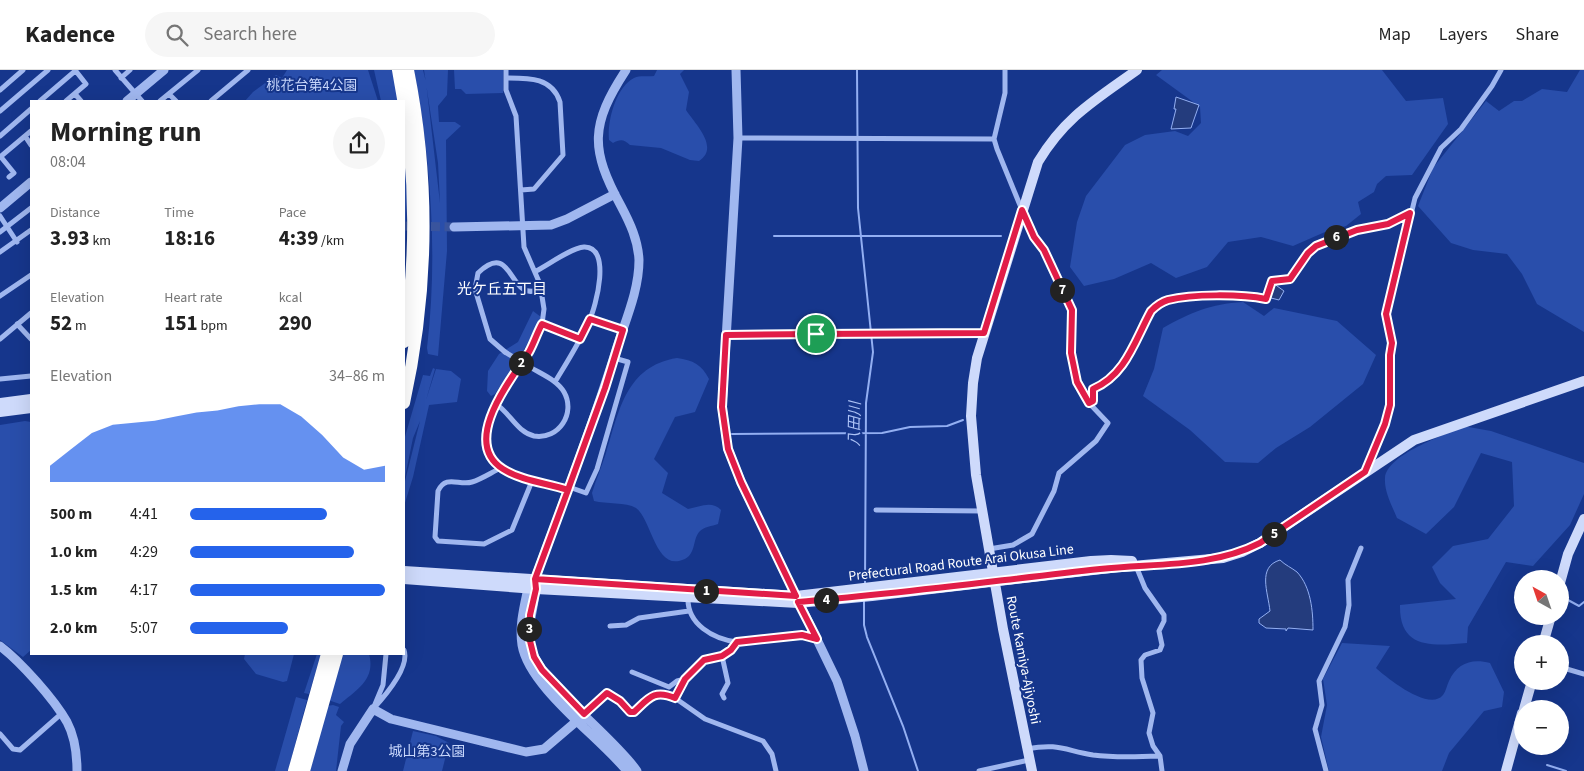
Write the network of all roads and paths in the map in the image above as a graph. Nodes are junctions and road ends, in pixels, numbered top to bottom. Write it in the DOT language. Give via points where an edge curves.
graph roads {
  1 [pos="23,70"];
  2 [pos="48,70"];
  3 [pos="115,70"];
  4 [pos="130,70"];
  5 [pos="164,70"];
  6 [pos="198,70"];
  7 [pos="248,70"];
  8 [pos="398,70"];
  9 [pos="408,70"];
  10 [pos="506,70"];
  11 [pos="626,70"];
  12 [pos="736,70"];
  13 [pos="1005,70"];
  14 [pos="1137,70"];
  15 [pos="1501,70"];
  16 [pos="75,71"];
  17 [pos="121,78"];
  18 [pos="506,78"];
  19 [pos="0,90"];
  20 [pos="75,94"];
  21 [pos="169,94"];
  22 [pos="139,98"];
  23 [pos="41,100"];
  24 [pos="67,100"];
  25 [pos="80,100"];
  26 [pos="161,100"];
  27 [pos="175,100"];
  28 [pos="211,100"];
  29 [pos="403,100"];
  30 [pos="30,110"];
  31 [pos="0,111"];
  32 [pos="405,116"];
  33 [pos="30,132"];
  34 [pos="0,136"];
  35 [pos="25,136"];
  36 [pos="738,138"];
  37 [pos="994,139"];
  38 [pos="30,144"];
  39 [pos="0,157"];
  40 [pos="9,177"];
  41 [pos="30,183"];
  42 [pos="521,190"];
  43 [pos="615,194"];
  44 [pos="0,208"];
  45 [pos="30,209"];
  46 [pos="1022,210"];
  47 [pos="1410,213"];
  48 [pos="0,216"];
  49 [pos="454,227"];
  50 [pos="524,227"];
  51 [pos="8,228"];
  52 [pos="30,231"];
  53 [pos="0,232"];
  54 [pos="17,242"];
  55 [pos="0,252"];
  56 [pos="536,271"];
  57 [pos="30,276"];
  58 [pos="542,290"];
  59 [pos="0,296"];
  60 [pos="30,314"];
  61 [pos="590,319"];
  62 [pos="18,324"];
  63 [pos="542,324"];
  64 [pos="623,330"];
  65 [pos="405,333"];
  66 [pos="984,333"];
  67 [pos="726,335"];
  68 [pos="30,338"];
  69 [pos="0,339"];
  70 [pos="580,339"];
  71 [pos="614,358"];
  72 [pos="30,376"];
  73 [pos="0,378"];
  74 [pos="555,382"];
  75 [pos="1584,382"];
  76 [pos="405,396"];
  77 [pos="30,399"];
  78 [pos="0,403"];
  79 [pos="1089,403"];
  80 [pos="496,404"];
  81 [pos="30,408"];
  82 [pos="0,412"];
  83 [pos="501,468"];
  84 [pos="1365,472"];
  85 [pos="532,480"];
  86 [pos="569,488"];
  87 [pos="876,510"];
  88 [pos="983,510"];
  89 [pos="1584,520"];
  90 [pos="1362,548"];
  91 [pos="989,549"];
  92 [pos="1162,564"];
  93 [pos="1136,566"];
  94 [pos="1564,570"];
  95 [pos="405,571"];
  96 [pos="994,577"];
  97 [pos="405,579"];
  98 [pos="533,586"];
  99 [pos="688,594"];
  100 [pos="797,599"];
  101 [pos="689,612"];
  102 [pos="610,626"];
  103 [pos="817,639"];
  104 [pos="737,642"];
  105 [pos="0,646"];
  106 [pos="326,655"];
  107 [pos="337,655"];
  108 [pos="386,655"];
  109 [pos="404,655"];
  110 [pos="722,656"];
  111 [pos="1569,670"];
  112 [pos="632,672"];
  113 [pos="1584,674"];
  114 [pos="685,679"];
  115 [pos="675,698"];
  116 [pos="724,698"];
  117 [pos="373,709"];
  118 [pos="61,714"];
  119 [pos="581,717"];
  120 [pos="0,734"];
  121 [pos="1514,742"];
  122 [pos="1026,749"];
  123 [pos="1160,756"];
  124 [pos="1029,760"];
  125 [pos="77,771"];
  126 [pos="294,771"];
  127 [pos="304,771"];
  128 [pos="342,771"];
  129 [pos="627,771"];
  130 [pos="637,771"];
  131 [pos="776,771"];
  132 [pos="864,771"];
  133 [pos="979,771"];
  134 [pos="1032,771"];
  135 [pos="1162,771"];
  136 [pos="1326,771"];
  137 [pos="1506,771"];
  1 -- 19 [label="street"];
  2 -- 31 [label="street"];
  3 -- 17 [label="street"];
  4 -- 17 [label="street"];
  5 -- 22 [label="street"];
  6 -- 21 [label="street"];
  7 -- 28 [label="street"];
  8 -- 29 [label="highway"];
  9 -- 76 [label="highway" via="418,126 424,234 416,325"];
  10 -- 18 [label="street"];
  11 -- 43 [label="street" via="605,104 598,134 602,164"];
  12 -- 36 [label="street"];
  13 -- 37 [label="street" via="1004,93"];
  14 -- 46 [label="main road, Route Kamiya-Ajiyoshi" via="1072,117 1053,137 1038,162"];
  15 -- 47 [label="street" via="1431,164"];
  16 -- 20 [label="street" via="86,84"];
  16 -- 23 [label="street"];
  17 -- 22 [label="street"];
  18 -- 42 [label="street" via="506,90 516,116"];
  18 -- 42 [label="street" via="541,80 560,102 563,154 534,189"];
  20 -- 24 [label="street"];
  20 -- 25 [label="street"];
  21 -- 26 [label="street"];
  21 -- 27 [label="street"];
  30 -- 34 [label="street"];
  32 -- 65 [label="highway" via="414,199 411,282"];
  33 -- 35 [label="street"];
  35 -- 38 [label="street"];
  35 -- 39 [label="street"];
  36 -- 37 [label="street"];
  36 -- 67 [label="street"];
  37 -- 46 [label="street"];
  39 -- 40 [label="street" via="14,173"];
  41 -- 44 [label="street"];
  42 -- 50 [label="street"];
  43 -- 50 [label="street" via="559,222"];
  43 -- 64 [label="street" via="637,241 637,280"];
  45 -- 51 [label="street"];
  46 -- 66 [label="main road, Route Kamiya-Ajiyoshi"];
  46 -- 79 [label="street" via="1072,310 1071,353 1077,382"];
  47 -- 79 [label="street" via="1388,224 1357,230 1316,246 1290,279 1272,281 1266,299 1248,296 1188,298 1158,304 1121,367 1106,384 1093,389 1093,401"];
  47 -- 84 [label="street" via="1386,314 1392,343 1390,405"];
  48 -- 51 [label="street"];
  49 -- 50 [label="street"];
  50 -- 56 [label="street" via="525,253"];
  51 -- 53 [label="street"];
  51 -- 54 [label="street"];
  52 -- 54 [label="street"];
  54 -- 55 [label="street"];
  56 -- 58 [label="street"];
  56 -- 61 [label="street" via="577,248 593,250 599,257 601,269"];
  57 -- 59 [label="street"];
  58 -- 63 [label="street"];
  58 -- 74 [label="street, bridge" via="523,290 512,273 503,266 492,264 478,273 475,289 490,339 505,352"];
  60 -- 62 [label="street"];
  61 -- 64 [label="street"];
  61 -- 70 [label="street"];
  62 -- 68 [label="street"];
  62 -- 69 [label="street"];
  63 -- 70 [label="street"];
  63 -- 80 [label="street"];
  64 -- 71 [label="street"];
  66 -- 67 [label="street"];
  66 -- 88 [label="main road, Route Kamiya-Ajiyoshi" via="973,383 971,416"];
  67 -- 100 [label="street" via="722,407 728,449"];
  70 -- 74 [label="street"];
  71 -- 86 [label="street"];
  71 -- 86 [label="street" via="628,362 597,469 586,493"];
  72 -- 73 [label="street"];
  74 -- 80 [label="street" via="565,393 568,407 564,423 548,435 535,436 522,430"];
  75 -- 84 [label="main road, Prefectural Road Route Arai Okusa Line" via="1414,440"];
  77 -- 78 [label="main road"];
  79 -- 91 [label="street" via="1108,423 1096,441 1059,473 1054,491 1032,534 1013,544"];
  80 -- 83 [label="street" via="488,423 487,440 491,456"];
  81 -- 82 [label="main road"];
  83 -- 85 [label="street"];
  83 -- 85 [label="street" via="471,483 448,481 441,485 435,537 438,541 484,544 512,530"];
  84 -- 92 [label="main road, Prefectural Road Route Arai Okusa Line" via="1242,552 1223,558"];
  85 -- 86 [label="street"];
  86 -- 98 [label="street"];
  87 -- 88 [label="street"];
  88 -- 91 [label="main road, Route Kamiya-Ajiyoshi"];
  89 -- 94 [label="main road"];
  90 -- 136 [label="street" via="1348,580 1349,605 1345,627 1319,681 1322,705 1315,729"];
  91 -- 96 [label="main road, Route Kamiya-Ajiyoshi"];
  92 -- 93 [label="main road, Prefectural Road Route Arai Okusa Line"];
  92 -- 96 [label="main road, Prefectural Road Route Arai Okusa Line" via="1111,560"];
  93 -- 96 [label="main road, Prefectural Road Route Arai Okusa Line"];
  93 -- 123 [label="street" via="1145,588 1164,616 1159,631 1160,650 1145,655 1141,660 1142,678 1153,713 1150,733"];
  95 -- 98 [label="main road, Prefectural Road Route Arai Okusa Line"];
  96 -- 100 [label="main road, Prefectural Road Route Arai Okusa Line"];
  96 -- 122 [label="main road, Route Kamiya-Ajiyoshi"];
  97 -- 98 [label="main road, Prefectural Road Route Arai Okusa Line"];
  98 -- 99 [label="main road, Prefectural Road Route Arai Okusa Line"];
  98 -- 119 [label="street" via="529,630 534,657"];
  99 -- 100 [label="main road, Prefectural Road Route Arai Okusa Line"];
  99 -- 101 [label="street"];
  100 -- 103 [label="street"];
  101 -- 102 [label="street" via="639,618 626,625"];
  101 -- 104 [label="street" via="707,632"];
  103 -- 104 [label="street" via="802,635"];
  103 -- 132 [label="street" via="837,681"];
  104 -- 110 [label="street"];
  105 -- 118 [label="street" via="21,665"];
  106 -- 126 [label="highway"];
  107 -- 127 [label="highway"];
  108 -- 117 [label="street" via="383,685"];
  109 -- 117 [label="street" via="400,674"];
  110 -- 114 [label="street" via="704,660"];
  110 -- 116 [label="street" via="728,683 722,694"];
  111 -- 113 [label="street"];
  112 -- 114 [label="street" via="669,687"];
  114 -- 115 [label="street"];
  115 -- 119 [label="street" via="659,694 651,696 630,712 607,693"];
  115 -- 131 [label="street" via="705,719 763,741 772,754"];
  117 -- 119 [label="street" via="391,719 526,752 544,749"];
  117 -- 128 [label="street" via="350,744"];
  118 -- 120 [label="street" via="20,750 13,749"];
  118 -- 125 [label="street" via="73,738"];
  119 -- 129 [label="street"];
  119 -- 130 [label="street"];
  121 -- 137 [label="main road"];
  122 -- 123 [label="street" via="1047,745 1092,755 1123,758"];
  122 -- 124 [label="main road, Route Kamiya-Ajiyoshi"];
  123 -- 135 [label="street"];
  124 -- 133 [label="street"];
  124 -- 134 [label="main road, Route Kamiya-Ajiyoshi"];
}
